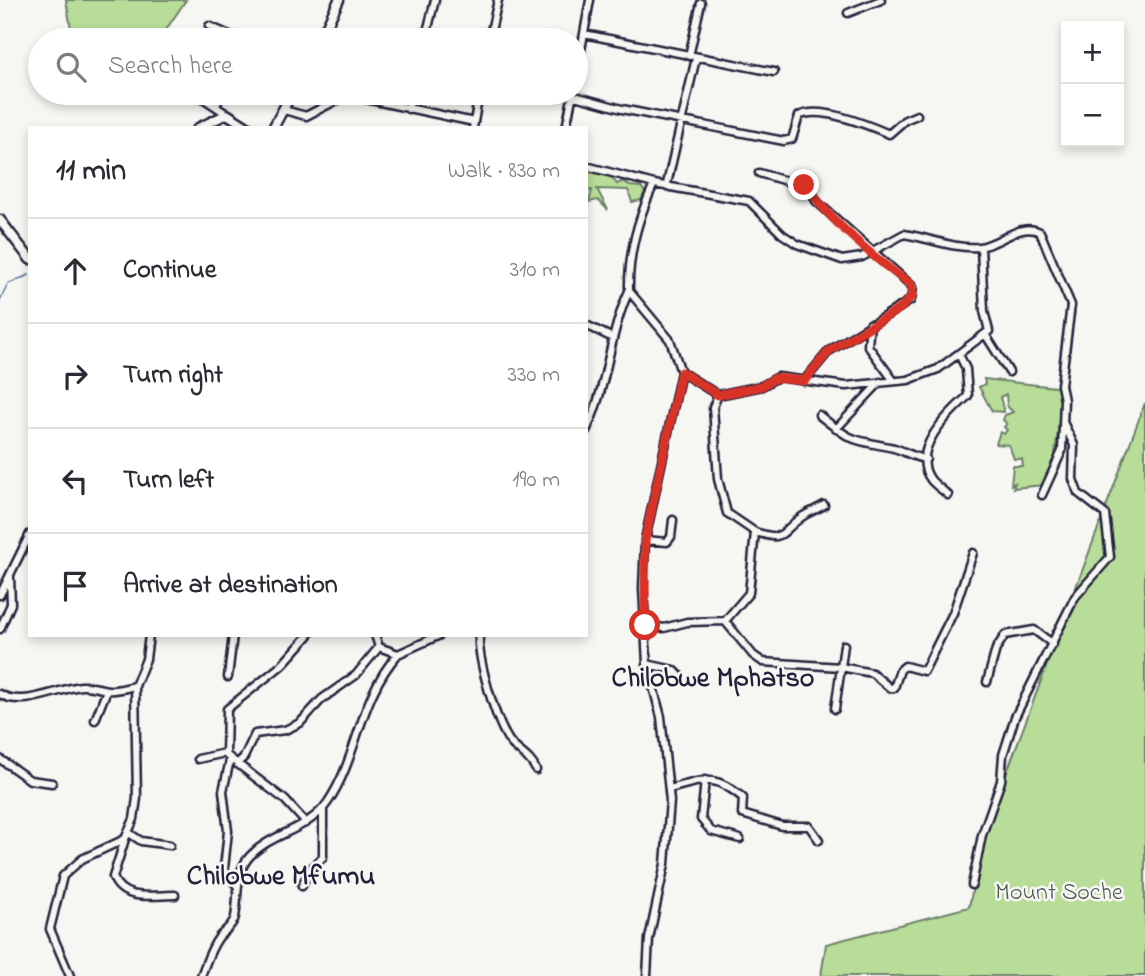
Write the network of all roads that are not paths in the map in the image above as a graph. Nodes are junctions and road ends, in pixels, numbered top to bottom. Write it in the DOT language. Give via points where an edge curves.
graph roads {
  1 [pos="339,0"];
  2 [pos="435,0"];
  3 [pos="498,0"];
  4 [pos="590,0"];
  5 [pos="881,0"];
  6 [pos="701,3"];
  7 [pos="848,13"];
  8 [pos="209,26"];
  9 [pos="214,28"];
  10 [pos="326,28"];
  11 [pos="428,28"];
  12 [pos="492,28"];
  13 [pos="585,28"];
  14 [pos="588,35"];
  15 [pos="692,57"];
  16 [pos="774,72"];
  17 [pos="588,98"];
  18 [pos="216,105"];
  19 [pos="286,105"];
  20 [pos="325,105"];
  21 [pos="389,105"];
  22 [pos="409,105"];
  23 [pos="477,105"];
  24 [pos="571,105"];
  25 [pos="408,109"];
  26 [pos="284,110"];
  27 [pos="227,114"];
  28 [pos="917,115"];
  29 [pos="682,122"];
  30 [pos="474,125"];
  31 [pos="202,126"];
  32 [pos="246,126"];
  33 [pos="274,126"];
  34 [pos="566,126"];
  35 [pos="588,167"];
  36 [pos="759,173"];
  37 [pos="654,184"];
  38 [pos="667,184"];
  39 [pos="0,220"];
  40 [pos="981,247"];
  41 [pos="873,252"];
  42 [pos="28,256"];
  43 [pos="629,291"];
  44 [pos="870,324"];
  45 [pos="588,326"];
  46 [pos="985,334"];
  47 [pos="613,338"];
  48 [pos="959,354"];
  49 [pos="681,372"];
  50 [pos="1009,372"];
  51 [pos="804,381"];
  52 [pos="894,381"];
  53 [pos="880,382"];
  54 [pos="718,395"];
  55 [pos="588,414"];
  56 [pos="595,415"];
  57 [pos="819,415"];
  58 [pos="1063,423"];
  59 [pos="588,427"];
  60 [pos="835,429"];
  61 [pos="926,459"];
  62 [pos="948,495"];
  63 [pos="1042,495"];
  64 [pos="824,505"];
  65 [pos="673,520"];
  66 [pos="755,532"];
  67 [pos="28,538"];
  68 [pos="645,540"];
  69 [pos="973,553"];
  70 [pos="9,575"];
  71 [pos="0,595"];
  72 [pos="725,621"];
  73 [pos="645,625"];
  74 [pos="0,629"];
  75 [pos="149,637"];
  76 [pos="233,637"];
  77 [pos="307,637"];
  78 [pos="376,637"];
  79 [pos="436,637"];
  80 [pos="479,637"];
  81 [pos="1053,644"];
  82 [pos="844,645"];
  83 [pos="379,647"];
  84 [pos="398,654"];
  85 [pos="647,664"];
  86 [pos="841,667"];
  87 [pos="679,675"];
  88 [pos="228,677"];
  89 [pos="987,682"];
  90 [pos="135,686"];
  91 [pos="107,690"];
  92 [pos="0,694"];
  93 [pos="835,709"];
  94 [pos="95,720"];
  95 [pos="225,753"];
  96 [pos="0,759"];
  97 [pos="198,759"];
  98 [pos="233,762"];
  99 [pos="536,770"];
  100 [pos="705,780"];
  101 [pos="52,783"];
  102 [pos="669,789"];
  103 [pos="323,810"];
  104 [pos="306,823"];
  105 [pos="127,836"];
  106 [pos="740,839"];
  107 [pos="819,840"];
  108 [pos="170,845"];
  109 [pos="972,885"];
  110 [pos="237,886"];
  111 [pos="302,886"];
  112 [pos="175,895"];
  113 [pos="70,976"];
  114 [pos="201,976"];
  115 [pos="648,976"];
  1 -- 10 [label="street"];
  2 -- 11 [label="street"];
  3 -- 12 [label="street"];
  4 -- 13 [label="street"];
  5 -- 7 [label="street"];
  6 -- 15 [label="street"];
  8 -- 9 [label="street"];
  14 -- 15 [label="street"];
  15 -- 16 [label="street"];
  15 -- 29 [label="street"];
  17 -- 29 [label="street"];
  18 -- 27 [label="street"];
  19 -- 26 [label="street"];
  20 -- 26 [label="street" via="306,116"];
  21 -- 25 [label="street"];
  22 -- 25 [label="street"];
  23 -- 30 [label="street"];
  24 -- 34 [label="street"];
  25 -- 30 [label="street"];
  26 -- 33 [label="street"];
  27 -- 31 [label="street"];
  27 -- 32 [label="street"];
  28 -- 29 [label="street" via="889,134 847,118 802,114 788,142"];
  29 -- 38 [label="street"];
  35 -- 37 [label="street"];
  36 -- 41 [label="street" via="810,188 816,201"];
  37 -- 38 [label="street"];
  37 -- 43 [label="street" via="632,248"];
  38 -- 41 [label="street" via="750,201 782,234 829,257 851,260"];
  39 -- 42 [label="street"];
  40 -- 41 [label="street" via="904,234"];
  40 -- 46 [label="street" via="989,328"];
  40 -- 58 [label="street" via="1028,228 1044,237 1071,305 1061,385"];
  41 -- 44 [label="street" via="914,291 905,304"];
  43 -- 47 [label="street"];
  43 -- 49 [label="street" via="670,340"];
  44 -- 51 [label="street" via="829,351"];
  44 -- 52 [label="street" via="868,346"];
  45 -- 47 [label="street"];
  46 -- 48 [label="street"];
  46 -- 50 [label="street"];
  47 -- 56 [label="street"];
  48 -- 52 [label="street" via="938,369"];
  48 -- 61 [label="street" via="966,369 968,396 932,436"];
  49 -- 54 [label="street"];
  49 -- 68 [label="street"];
  51 -- 53 [label="street" via="846,386"];
  51 -- 54 [label="street" via="775,378 762,386"];
  52 -- 53 [label="street"];
  53 -- 60 [label="street"];
  54 -- 66 [label="street" via="713,415 720,493 727,513"];
  55 -- 56 [label="street"];
  56 -- 59 [label="street"];
  57 -- 60 [label="street"];
  58 -- 63 [label="street" via="1059,460"];
  58 -- 81 [label="street" via="1074,445 1073,479 1078,493 1105,514 1110,557 1075,597"];
  60 -- 61 [label="street" via="850,439"];
  61 -- 62 [label="street" via="930,478"];
  64 -- 66 [label="street" via="781,535"];
  65 -- 68 [label="street" via="667,542"];
  66 -- 72 [label="street" via="749,593"];
  67 -- 70 [label="street"];
  68 -- 73 [label="street"];
  69 -- 86 [label="street" via="953,613 924,671 905,666 890,688 872,673"];
  70 -- 71 [label="street"];
  70 -- 74 [label="street" via="11,604"];
  72 -- 73 [label="street" via="664,628"];
  72 -- 86 [label="street" via="762,662"];
  73 -- 85 [label="street"];
  75 -- 90 [label="street"];
  76 -- 88 [label="street"];
  77 -- 95 [label="street" via="282,665 227,709"];
  78 -- 83 [label="street"];
  79 -- 84 [label="street"];
  80 -- 99 [label="street" via="480,663 500,723"];
  81 -- 89 [label="street" via="1034,630 1005,635"];
  81 -- 109 [label="street" via="1013,721"];
  82 -- 86 [label="street"];
  83 -- 84 [label="street"];
  83 -- 98 [label="street" via="351,679 300,723 255,734 244,757"];
  84 -- 103 [label="street" via="377,681 350,758"];
  85 -- 87 [label="street"];
  85 -- 102 [label="street" via="661,717"];
  86 -- 93 [label="street"];
  90 -- 91 [label="street"];
  90 -- 105 [label="street" via="137,798"];
  91 -- 92 [label="street" via="83,686 26,698"];
  91 -- 94 [label="street"];
  95 -- 97 [label="street"];
  95 -- 98 [label="street"];
  96 -- 101 [label="street" via="30,780"];
  98 -- 104 [label="street" via="285,800"];
  98 -- 110 [label="street" via="223,791 228,827 224,869"];
  100 -- 102 [label="street"];
  100 -- 106 [label="street" via="701,819 711,831"];
  100 -- 107 [label="street" via="723,781 743,798 742,814 782,826 809,826"];
  102 -- 115 [label="street" via="669,831 649,939"];
  103 -- 104 [label="street"];
  103 -- 111 [label="street" via="323,857"];
  104 -- 110 [label="street" via="257,849 244,864"];
  105 -- 108 [label="street"];
  105 -- 112 [label="street" via="113,877 118,887 130,894"];
  105 -- 113 [label="street" via="82,859 62,879 50,929"];
  110 -- 114 [label="street" via="234,920 213,945"];
}
